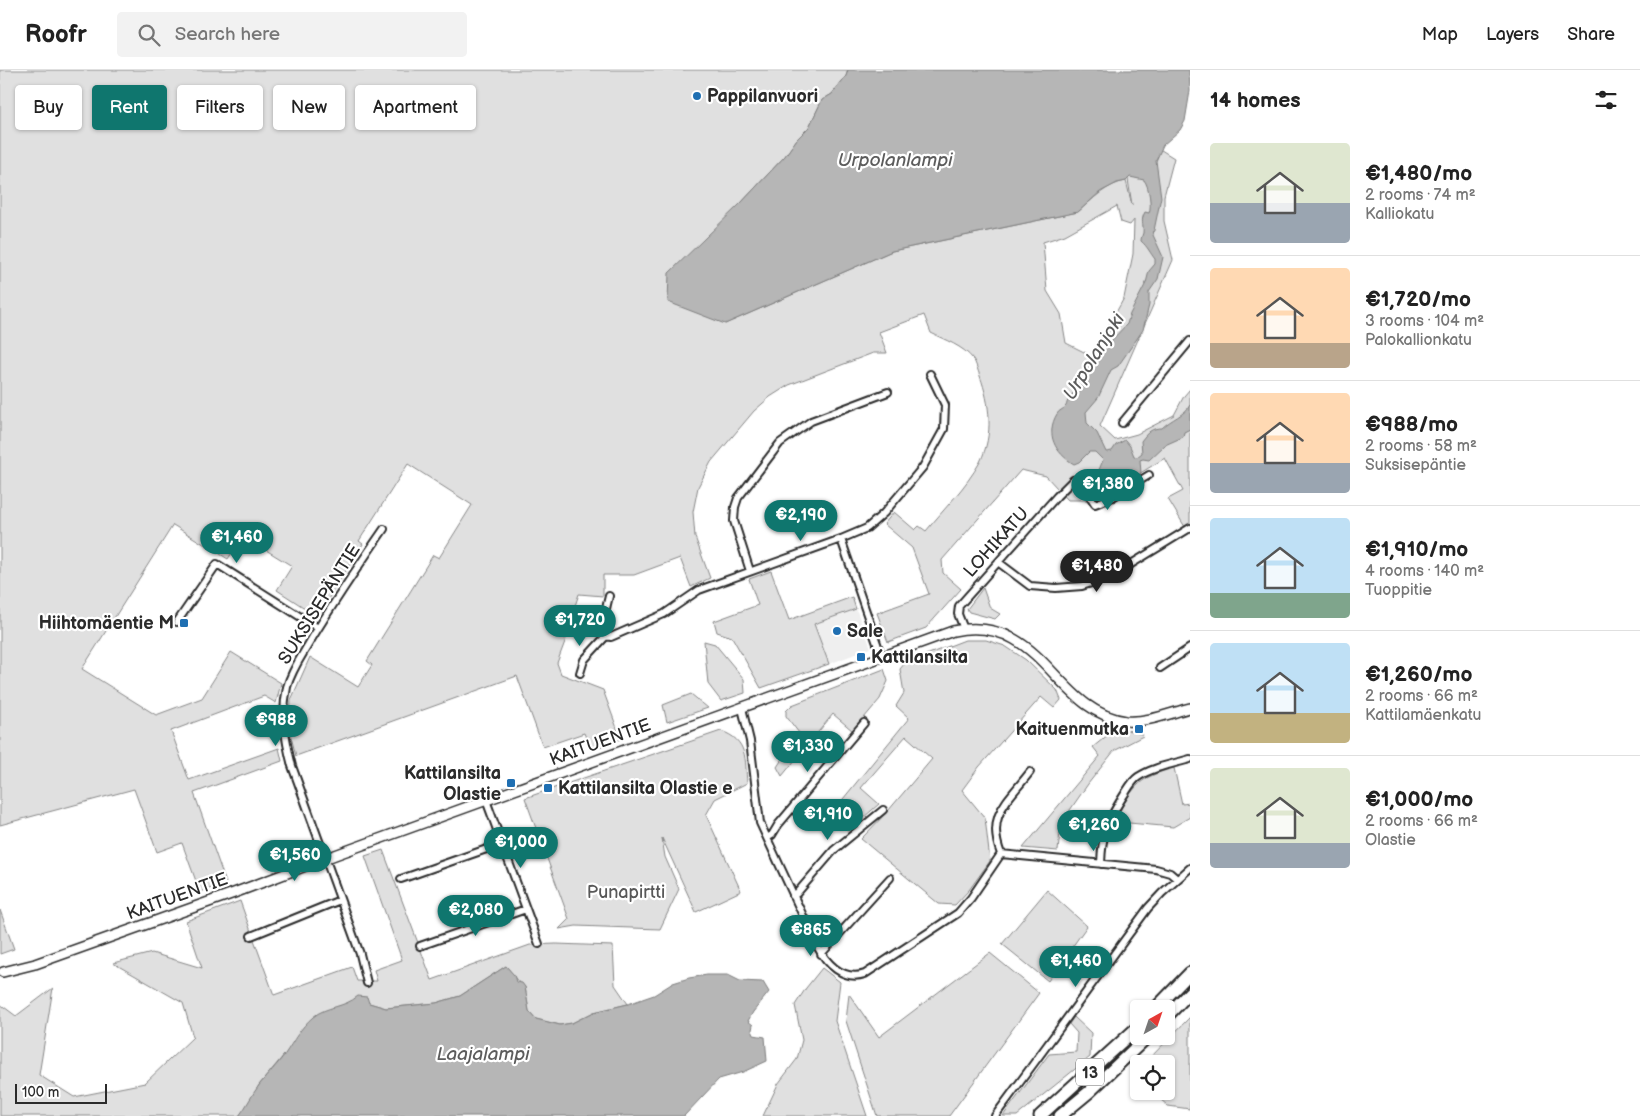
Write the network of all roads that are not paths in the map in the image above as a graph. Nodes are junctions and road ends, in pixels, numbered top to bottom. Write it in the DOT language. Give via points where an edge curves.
graph roads {
  1 [pos="1190,341"];
  2 [pos="930,374"];
  3 [pos="888,392"];
  4 [pos="1122,423"];
  5 [pos="1148,475"];
  6 [pos="1190,528"];
  7 [pos="384,529"];
  8 [pos="841,539"];
  9 [pos="998,562"];
  10 [pos="750,571"];
  11 [pos="609,596"];
  12 [pos="177,622"];
  13 [pos="318,628"];
  14 [pos="964,629"];
  15 [pos="606,636"];
  16 [pos="1190,648"];
  17 [pos="882,658"];
  18 [pos="1160,668"];
  19 [pos="580,673"];
  20 [pos="742,708"];
  21 [pos="1190,708"];
  22 [pos="864,723"];
  23 [pos="1190,759"];
  24 [pos="1030,772"];
  25 [pos="486,800"];
  26 [pos="883,810"];
  27 [pos="766,838"];
  28 [pos="501,844"];
  29 [pos="1001,854"];
  30 [pos="326,858"];
  31 [pos="1101,864"];
  32 [pos="1190,868"];
  33 [pos="890,878"];
  34 [pos="401,879"];
  35 [pos="1177,879"];
  36 [pos="793,896"];
  37 [pos="340,900"];
  38 [pos="526,909"];
  39 [pos="251,936"];
  40 [pos="539,944"];
  41 [pos="420,946"];
  42 [pos="821,954"];
  43 [pos="4,972"];
  44 [pos="1190,973"];
  45 [pos="367,983"];
  46 [pos="1190,992"];
  47 [pos="1164,1000"];
  48 [pos="1175,1008"];
  49 [pos="1130,1034"];
  50 [pos="1139,1045"];
  51 [pos="995,1116"];
  52 [pos="1040,1116"];
  53 [pos="1060,1116"];
  1 -- 4 [label="street"];
  2 -- 8 [label="street" via="945,405 944,429 923,467 884,513 868,528"];
  3 -- 10 [label="street" via="811,421 780,443 734,507 734,521"];
  5 -- 9 [label="street, LOHIKATU" via="1096,504 1073,480"];
  6 -- 9 [label="street" via="1110,577 1082,586 1030,586"];
  7 -- 13 [label="street, SUKSISEPÄNTIE"];
  8 -- 10 [label="street"];
  8 -- 17 [label="street"];
  9 -- 14 [label="street, LOHIKATU" via="959,606 958,614"];
  10 -- 15 [label="street" via="699,590 664,614 611,637"];
  11 -- 15 [label="street" via="602,625"];
  12 -- 13 [label="street" via="217,564"];
  13 -- 30 [label="street, SUKSISEPÄNTIE" via="292,672 283,726 292,766"];
  14 -- 17 [label="street, KAITUENTIE"];
  14 -- 21 [label="street, KAITUENTIE" via="984,628 1021,642 1084,701 1114,718 1146,720"];
  15 -- 19 [label="street" via="584,660"];
  16 -- 18 [label="street"];
  17 -- 20 [label="street, KAITUENTIE"];
  20 -- 25 [label="street, KAITUENTIE"];
  20 -- 27 [label="street" via="750,741 758,815"];
  22 -- 27 [label="street" via="772,835"];
  23 -- 31 [label="street" via="1148,772 1132,783 1108,820 1103,835"];
  24 -- 29 [label="street" via="997,818 996,841"];
  25 -- 28 [label="street"];
  25 -- 30 [label="street, KAITUENTIE"];
  26 -- 36 [label="street" via="834,850"];
  27 -- 36 [label="street"];
  28 -- 34 [label="street"];
  28 -- 38 [label="street"];
  29 -- 31 [label="street"];
  29 -- 42 [label="street" via="958,913 865,974 854,976 838,971"];
  30 -- 37 [label="street, SUKSISEPÄNTIE"];
  30 -- 43 [label="street, KAITUENTIE" via="35,964"];
  31 -- 35 [label="street" via="1156,869"];
  32 -- 35 [label="street"];
  33 -- 42 [label="street"];
  35 -- 51 [label="street" via="1148,908"];
  36 -- 42 [label="street"];
  37 -- 39 [label="street"];
  37 -- 45 [label="street, SUKSISEPÄNTIE"];
  38 -- 40 [label="street"];
  38 -- 41 [label="street"];
  44 -- 47 [label="highway"];
  46 -- 48 [label="highway"];
  49 -- 52 [label="highway, 13"];
  50 -- 53 [label="highway, 13"];
}
